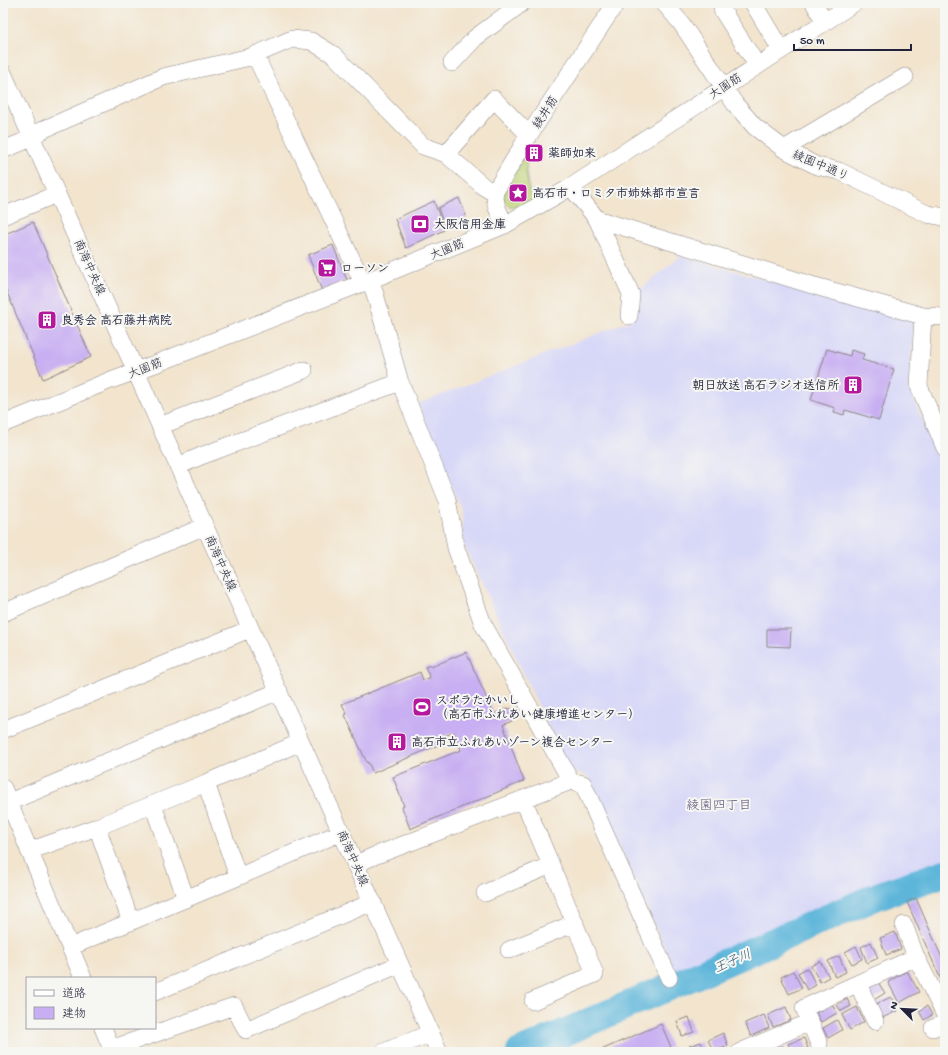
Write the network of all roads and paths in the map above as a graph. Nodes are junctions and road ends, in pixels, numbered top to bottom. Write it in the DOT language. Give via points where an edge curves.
graph roads {
  1 [pos="616,3"];
  2 [pos="753,3"];
  3 [pos="814,3"];
  4 [pos="854,3"];
  5 [pos="669,4"];
  6 [pos="513,5"];
  7 [pos="722,10"];
  8 [pos="825,22"];
  9 [pos="781,50"];
  10 [pos="255,55"];
  11 [pos="452,63"];
  12 [pos="757,66"];
  13 [pos="3,73"];
  14 [pos="905,77"];
  15 [pos="724,87"];
  16 [pos="529,134"];
  17 [pos="32,138"];
  18 [pos="784,149"];
  19 [pos="3,150"];
  20 [pos="446,154"];
  21 [pos="571,187"];
  22 [pos="494,193"];
  23 [pos="57,194"];
  24 [pos="3,216"];
  25 [pos="945,217"];
  26 [pos="597,219"];
  27 [pos="505,225"];
  28 [pos="366,282"];
  29 [pos="629,316"];
  30 [pos="923,316"];
  31 [pos="945,317"];
  32 [pos="304,370"];
  33 [pos="136,372"];
  34 [pos="400,382"];
  35 [pos="3,424"];
  36 [pos="160,426"];
  37 [pos="945,448"];
  38 [pos="178,466"];
  39 [pos="206,526"];
  40 [pos="3,613"];
  41 [pos="250,628"];
  42 [pos="279,691"];
  43 [pos="3,730"];
  44 [pos="301,742"];
  45 [pos="570,781"];
  46 [pos="206,783"];
  47 [pos="6,795"];
  48 [pos="523,799"];
  49 [pos="153,805"];
  50 [pos="97,827"];
  51 [pos="342,832"];
  52 [pos="29,851"];
  53 [pos="356,864"];
  54 [pos="551,865"];
  55 [pos="238,877"];
  56 [pos="485,893"];
  57 [pos="186,899"];
  58 [pos="373,902"];
  59 [pos="131,922"];
  60 [pos="575,923"];
  61 [pos="904,925"];
  62 [pos="70,947"];
  63 [pos="509,950"];
  64 [pos="916,957"];
  65 [pos="400,964"];
  66 [pos="83,977"];
  67 [pos="669,978"];
  68 [pos="858,984"];
  69 [pos="156,992"];
  70 [pos="532,1001"];
  71 [pos="945,1015"];
  72 [pos="875,1021"];
  73 [pos="810,1022"];
  74 [pos="103,1029"];
  75 [pos="431,1033"];
  76 [pos="819,1044"];
  77 [pos="112,1050"];
  78 [pos="384,1052"];
  79 [pos="440,1052"];
  80 [pos="741,1052"];
  1 -- 16 [label="street, 綾井筋"];
  2 -- 9 [label="street"];
  3 -- 8 [label="street"];
  4 -- 8 [label="street, 大園筋"];
  5 -- 15 [label="street, 綾園中通り"];
  6 -- 11 [label="street" via="475,38"];
  7 -- 12 [label="street"];
  8 -- 9 [label="street, 大園筋"];
  9 -- 12 [label="street, 大園筋"];
  10 -- 17 [label="street" via="163,77 40,131"];
  10 -- 20 [label="street" via="292,39 311,41 334,55 424,146"];
  10 -- 28 [label="street"];
  12 -- 15 [label="street, 大園筋"];
  13 -- 17 [label="street, 南海中央線"];
  14 -- 18 [label="street"];
  15 -- 18 [label="street, 綾園中通り" via="755,126"];
  15 -- 21 [label="street, 大園筋"];
  16 -- 20 [label="street" via="494,99"];
  16 -- 22 [label="street, 綾井筋"];
  17 -- 19 [label="street"];
  17 -- 23 [label="street, 南海中央線"];
  18 -- 25 [label="street, 綾園中通り" via="817,166 839,171 927,214"];
  20 -- 22 [label="street"];
  21 -- 26 [label="street"];
  21 -- 27 [label="street, 大園筋"];
  22 -- 27 [label="street" via="497,208"];
  23 -- 24 [label="street"];
  23 -- 33 [label="street, 南海中央線"];
  26 -- 29 [label="street" via="631,294"];
  26 -- 30 [label="street" via="808,284"];
  27 -- 28 [label="street, 大園筋"];
  28 -- 33 [label="street, 大園筋"];
  28 -- 34 [label="street" via="375,294"];
  30 -- 31 [label="street"];
  30 -- 37 [label="street" via="919,386"];
  32 -- 36 [label="street"];
  33 -- 35 [label="street, 大園筋"];
  33 -- 36 [label="street, 南海中央線"];
  34 -- 38 [label="street"];
  34 -- 45 [label="street" via="447,499 456,548 483,624"];
  36 -- 38 [label="street, 南海中央線"];
  38 -- 39 [label="street, 南海中央線"];
  39 -- 40 [label="street"];
  39 -- 41 [label="street, 南海中央線"];
  41 -- 42 [label="street, 南海中央線"];
  41 -- 43 [label="street"];
  42 -- 44 [label="street, 南海中央線"];
  42 -- 47 [label="street"];
  44 -- 46 [label="street"];
  44 -- 51 [label="street, 南海中央線"];
  45 -- 48 [label="street"];
  45 -- 67 [label="street" via="584,784"];
  46 -- 49 [label="street"];
  46 -- 55 [label="street"];
  47 -- 52 [label="street"];
  48 -- 53 [label="street"];
  48 -- 54 [label="street"];
  49 -- 50 [label="street"];
  49 -- 57 [label="street"];
  50 -- 52 [label="street"];
  50 -- 59 [label="street"];
  51 -- 53 [label="street, 南海中央線"];
  51 -- 55 [label="street"];
  52 -- 62 [label="street"];
  53 -- 58 [label="street, 南海中央線"];
  54 -- 56 [label="street"];
  54 -- 60 [label="street"];
  55 -- 57 [label="street"];
  57 -- 59 [label="street"];
  58 -- 65 [label="street, 南海中央線"];
  58 -- 69 [label="street"];
  59 -- 62 [label="street"];
  60 -- 63 [label="street"];
  60 -- 70 [label="street" via="595,974"];
  61 -- 64 [label="street"];
  62 -- 66 [label="street"];
  64 -- 68 [label="street"];
  64 -- 71 [label="street"];
  65 -- 75 [label="street, 南海中央線"];
  65 -- 77 [label="street" via="246,1030 234,1006"];
  68 -- 72 [label="street"];
  68 -- 73 [label="street" via="804,1008"];
  73 -- 76 [label="street"];
  73 -- 80 [label="street"];
  74 -- 77 [label="street"];
  75 -- 78 [label="street"];
  75 -- 79 [label="street, 南海中央線"];
}
